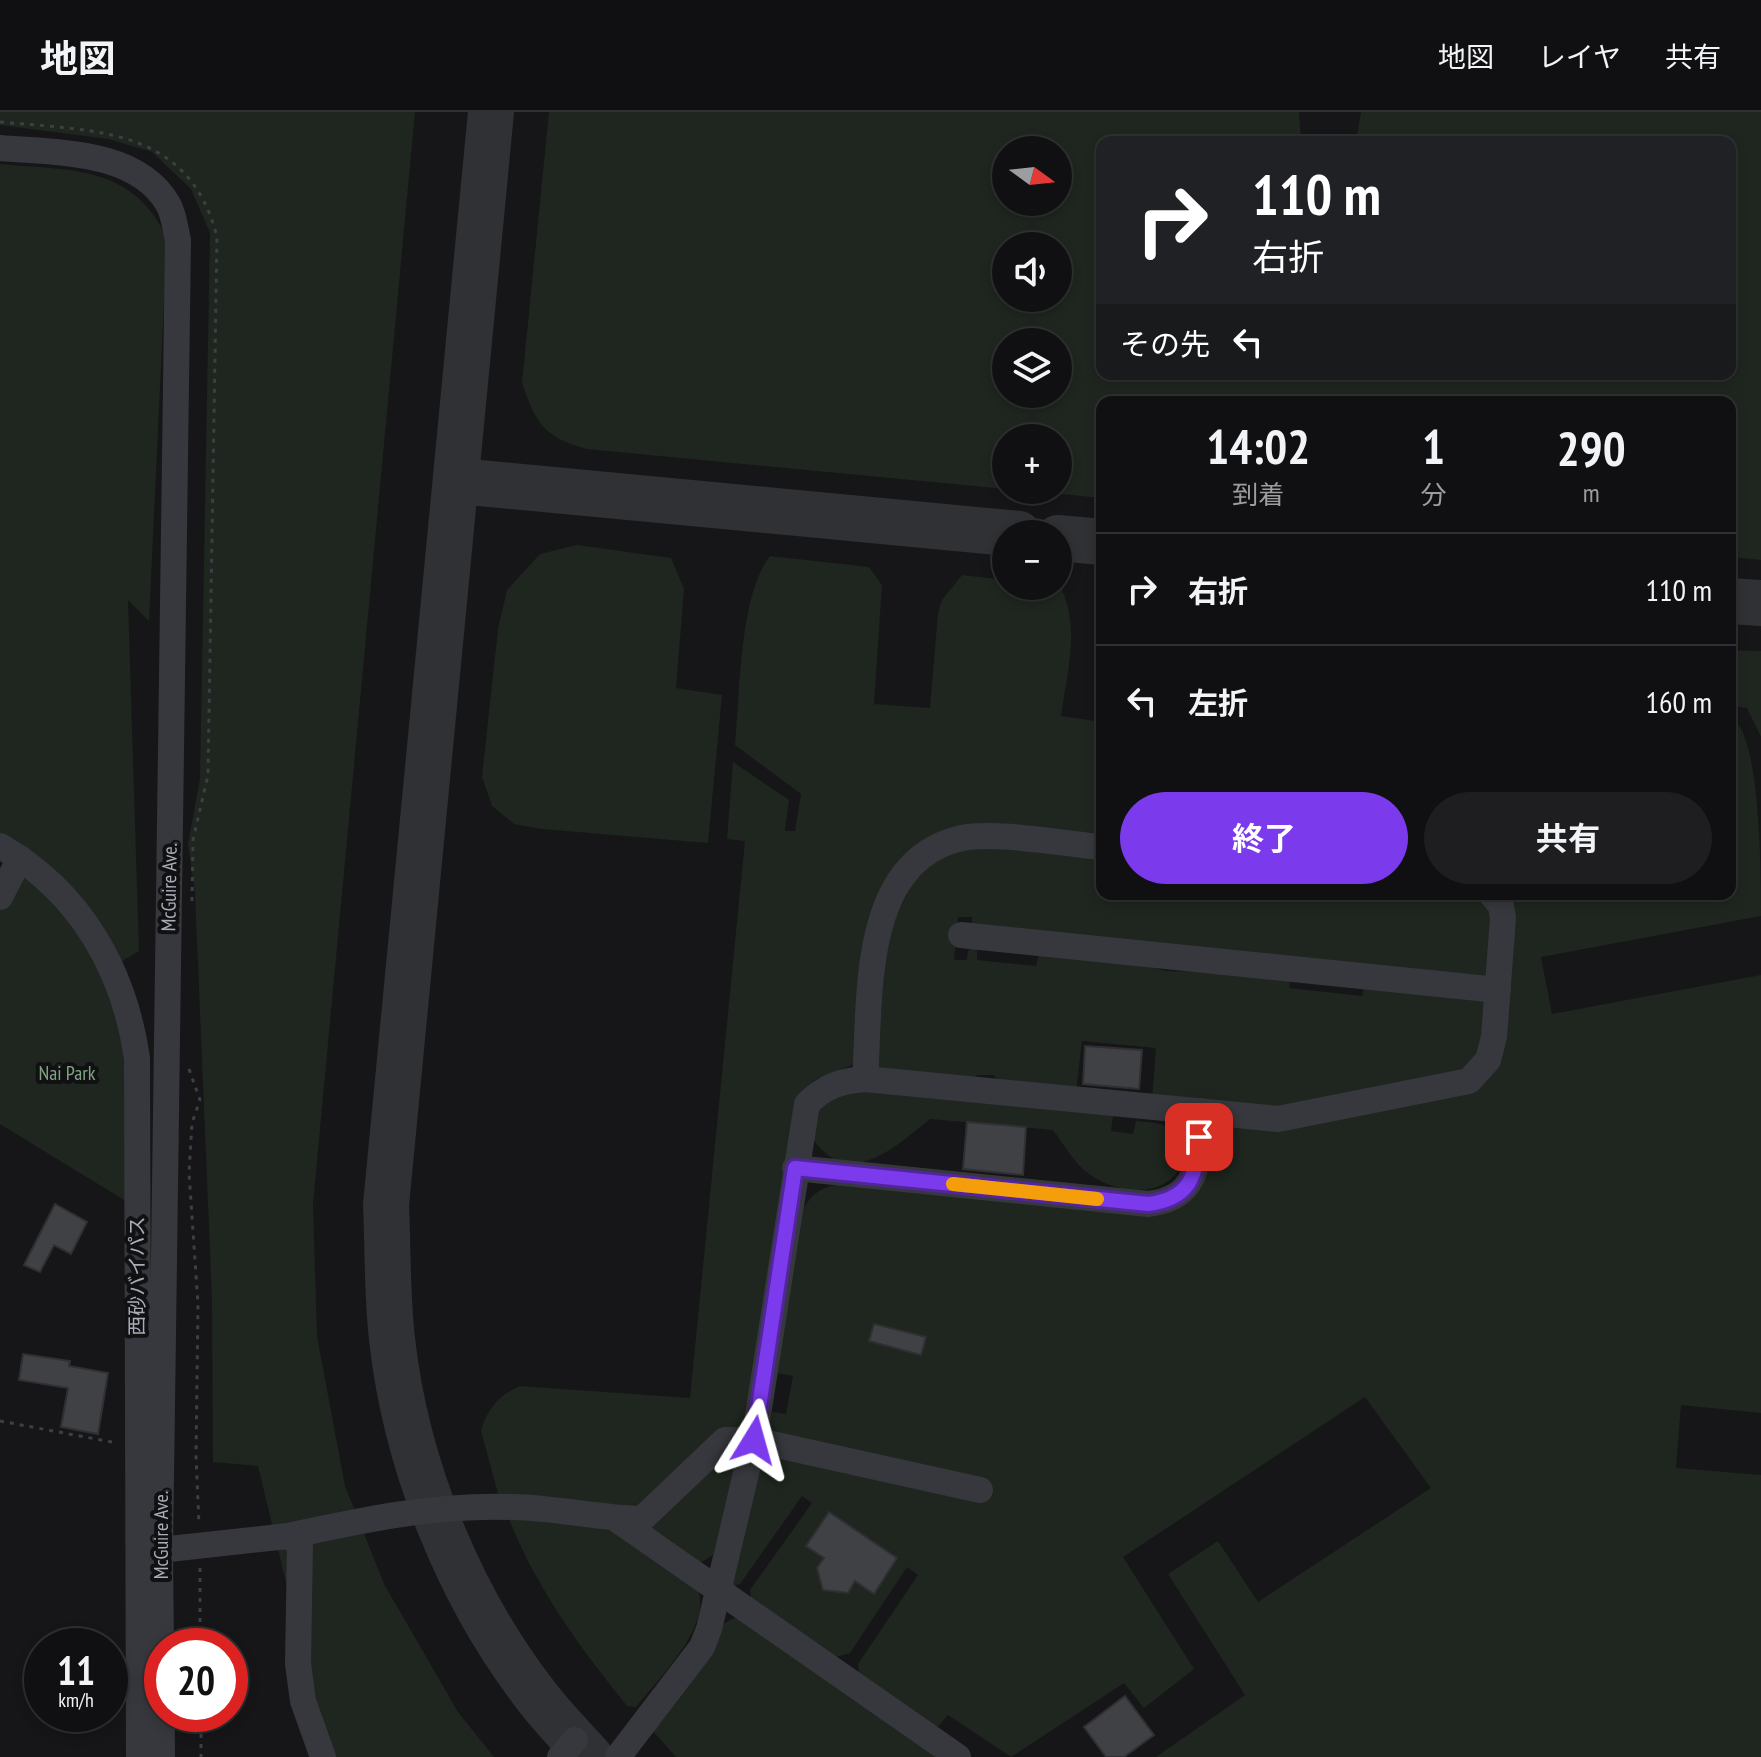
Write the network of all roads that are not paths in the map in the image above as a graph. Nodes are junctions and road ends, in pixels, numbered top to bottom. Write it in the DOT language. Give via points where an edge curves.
graph roads {
  1 [pos="0,148"];
  2 [pos="1096,847"];
  3 [pos="10,852"];
  4 [pos="0,897"];
  5 [pos="1496,900"];
  6 [pos="961,935"];
  7 [pos="1498,990"];
  8 [pos="865,1079"];
  9 [pos="1200,1111"];
  10 [pos="795,1168"];
  11 [pos="754,1440"];
  12 [pos="980,1490"];
  13 [pos="615,1518"];
  14 [pos="288,1536"];
  15 [pos="160,1550"];
  16 [pos="718,1590"];
  17 [pos="139,1757"];
  18 [pos="162,1757"];
  19 [pos="323,1757"];
  20 [pos="618,1757"];
  21 [pos="958,1757"];
  1 -- 15 [label="street, McGuire Ave." via="99,157 136,174 156,186 170,207 178,240"];
  2 -- 8 [label="street" via="962,838 914,866 885,903 875,944"];
  3 -- 4 [label="street"];
  3 -- 17 [label="street, 西砂バイパス" via="74,909 102,945 131,1017 137,1058"];
  5 -- 7 [label="street" via="1503,918"];
  6 -- 7 [label="street"];
  7 -- 9 [label="street" via="1488,1060 1469,1081 1278,1119"];
  8 -- 9 [label="street"];
  8 -- 10 [label="street" via="838,1081 807,1104"];
  9 -- 10 [label="street" via="1198,1163 1186,1188 1168,1201 1148,1204"];
  10 -- 11 [label="street"];
  11 -- 12 [label="street"];
  11 -- 13 [label="street" via="725,1440 642,1519"];
  11 -- 16 [label="street"];
  13 -- 14 [label="street" via="514,1507 435,1509"];
  13 -- 16 [label="street"];
  14 -- 15 [label="street"];
  14 -- 19 [label="street" via="300,1543 298,1664 303,1701"];
  15 -- 18 [label="street, McGuire Ave."];
  16 -- 20 [label="street" via="702,1647"];
  16 -- 21 [label="street"];
}
